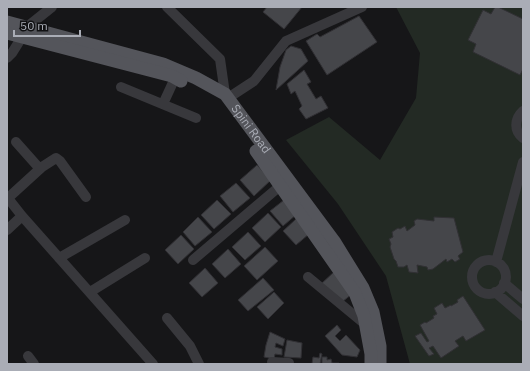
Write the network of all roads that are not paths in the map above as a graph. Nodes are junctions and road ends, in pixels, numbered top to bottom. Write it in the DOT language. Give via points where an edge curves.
graph roads {
  1 [pos="52,7"];
  2 [pos="167,7"];
  3 [pos="362,7"];
  4 [pos="348,10"];
  5 [pos="7,22"];
  6 [pos="7,32"];
  7 [pos="24,32"];
  8 [pos="7,58"];
  9 [pos="175,78"];
  10 [pos="121,87"];
  11 [pos="226,96"];
  12 [pos="163,104"];
  13 [pos="523,111"];
  14 [pos="196,118"];
  15 [pos="523,138"];
  16 [pos="16,142"];
  17 [pos="523,162"];
  18 [pos="40,169"];
  19 [pos="280,186"];
  20 [pos="8,197"];
  21 [pos="86,197"];
  22 [pos="22,216"];
  23 [pos="125,220"];
  24 [pos="7,230"];
  25 [pos="59,258"];
  26 [pos="145,258"];
  27 [pos="193,260"];
  28 [pos="496,262"];
  29 [pos="308,277"];
  30 [pos="504,283"];
  31 [pos="90,292"];
  32 [pos="495,292"];
  33 [pos="523,299"];
  34 [pos="523,316"];
  35 [pos="167,318"];
  36 [pos="366,325"];
  37 [pos="272,362"];
  38 [pos="153,364"];
  39 [pos="199,364"];
  40 [pos="290,364"];
  41 [pos="371,364"];
  42 [pos="380,364"];
  1 -- 7 [label="street"];
  2 -- 11 [label="street" via="220,59"];
  3 -- 4 [label="street"];
  4 -- 11 [label="street" via="286,41 254,81"];
  5 -- 7 [label="main road, Spini Road"];
  6 -- 7 [label="main road, Spini Road"];
  7 -- 8 [label="street"];
  7 -- 9 [label="main road, Spini Road"];
  7 -- 11 [label="main road, Spini Road" via="162,64 196,78"];
  9 -- 12 [label="street"];
  9 -- 19 [label="main road, Spini Road" via="211,95 227,109"];
  10 -- 12 [label="street"];
  11 -- 42 [label="main road, Spini Road" via="334,241 363,288 373,312 380,346"];
  12 -- 14 [label="street"];
  13 -- 15 [label="street" via="516,119 516,130"];
  16 -- 18 [label="street"];
  17 -- 28 [label="street"];
  18 -- 20 [label="street"];
  18 -- 21 [label="street" via="56,158 60,160"];
  19 -- 27 [label="street"];
  19 -- 36 [label="main road, Spini Road" via="355,293"];
  20 -- 22 [label="street"];
  22 -- 24 [label="street"];
  22 -- 25 [label="street"];
  23 -- 25 [label="street"];
  25 -- 31 [label="street"];
  26 -- 31 [label="street"];
  28 -- 30 [label="street" via="505,273"];
  28 -- 32 [label="street" via="490,260 480,263 472,276 479,290 490,294"];
  29 -- 36 [label="street"];
  30 -- 32 [label="street"];
  30 -- 33 [label="street"];
  31 -- 38 [label="street"];
  32 -- 34 [label="street"];
  35 -- 39 [label="street" via="190,346"];
  36 -- 41 [label="main road, Spini Road"];
  37 -- 40 [label="street"];
}
